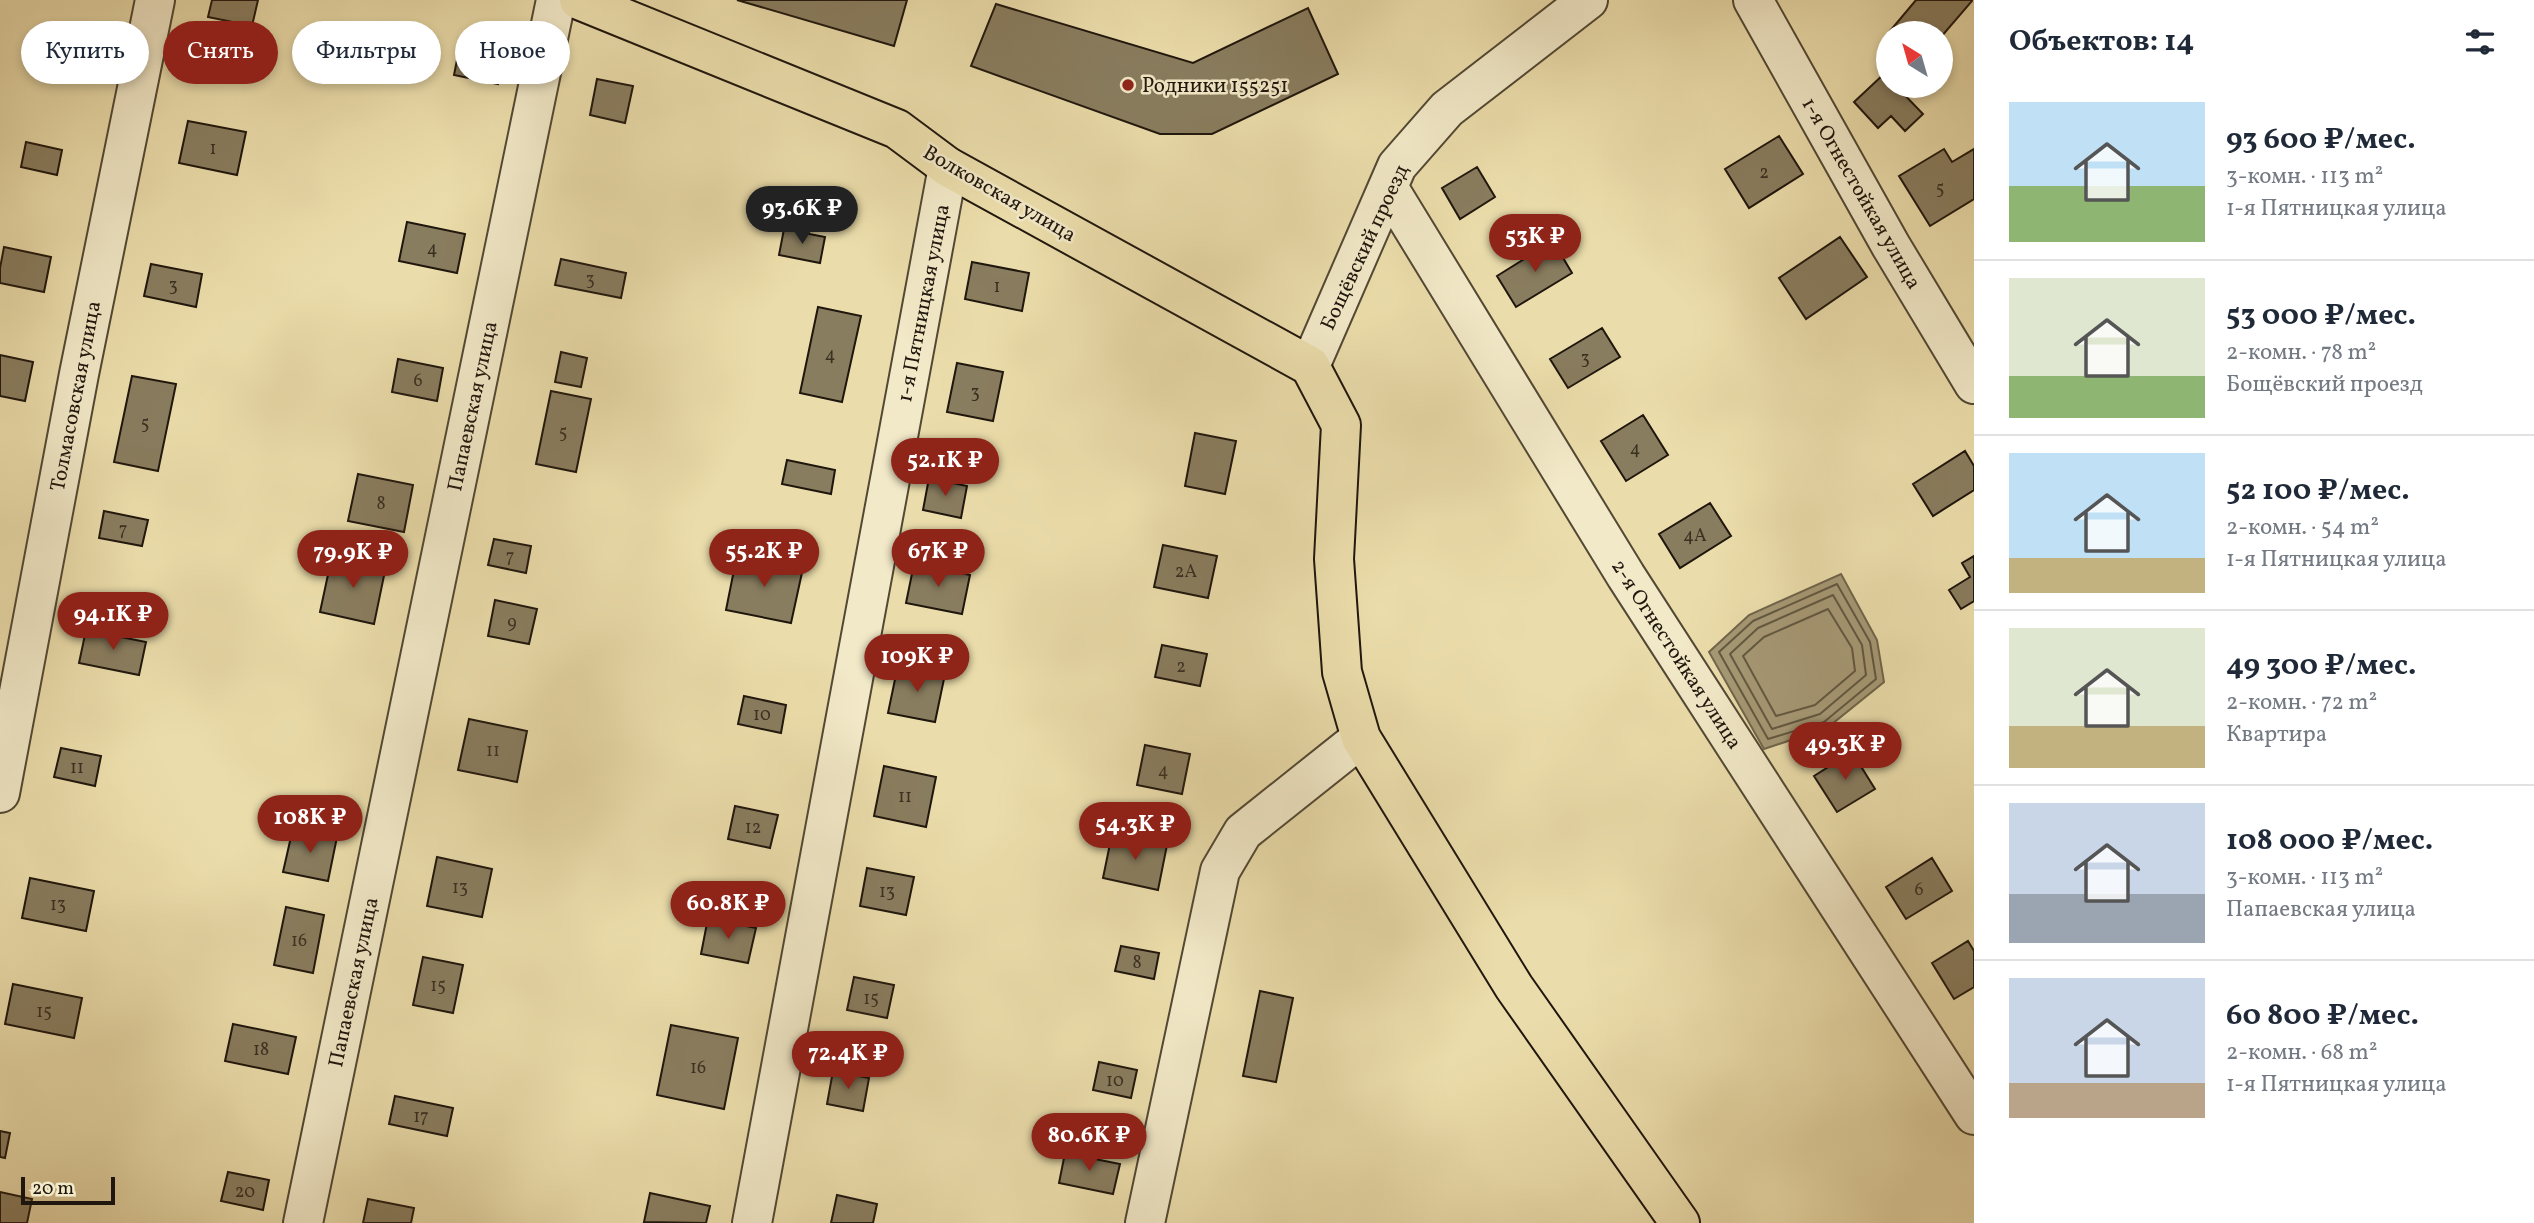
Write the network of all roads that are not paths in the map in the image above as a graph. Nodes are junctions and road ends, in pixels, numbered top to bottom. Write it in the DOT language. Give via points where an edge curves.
graph roads {
  1 [pos="155,0"];
  2 [pos="556,0"];
  3 [pos="579,0"];
  4 [pos="1588,0"];
  5 [pos="1754,0"];
  6 [pos="948,167"];
  7 [pos="1388,187"];
  8 [pos="1310,366"];
  9 [pos="1974,384"];
  10 [pos="1361,738"];
  11 [pos="0,793"];
  12 [pos="1974,1115"];
  13 [pos="303,1223"];
  14 [pos="752,1223"];
  15 [pos="1145,1223"];
  16 [pos="1680,1223"];
  1 -- 11 [label="street, Толмасовская улица"];
  2 -- 13 [label="street, Папаевская улица"];
  3 -- 6 [label="main road, Волковская улица" via="897,129"];
  4 -- 7 [label="street, Бощёвский проезд" via="1447,109 1397,166"];
  5 -- 9 [label="street, 1-я Огнестойкая улица"];
  6 -- 8 [label="main road, Волковская улица"];
  6 -- 14 [label="street, 1-я Пятницкая улица"];
  7 -- 8 [label="street, Бощёвский проезд"];
  7 -- 12 [label="street, 2-я Огнестойкая улица" via="1626,576"];
  8 -- 10 [label="main road" via="1341,425 1334,559 1342,672"];
  10 -- 15 [label="street" via="1243,832 1220,871"];
  10 -- 16 [label="main road" via="1514,987"];
}
